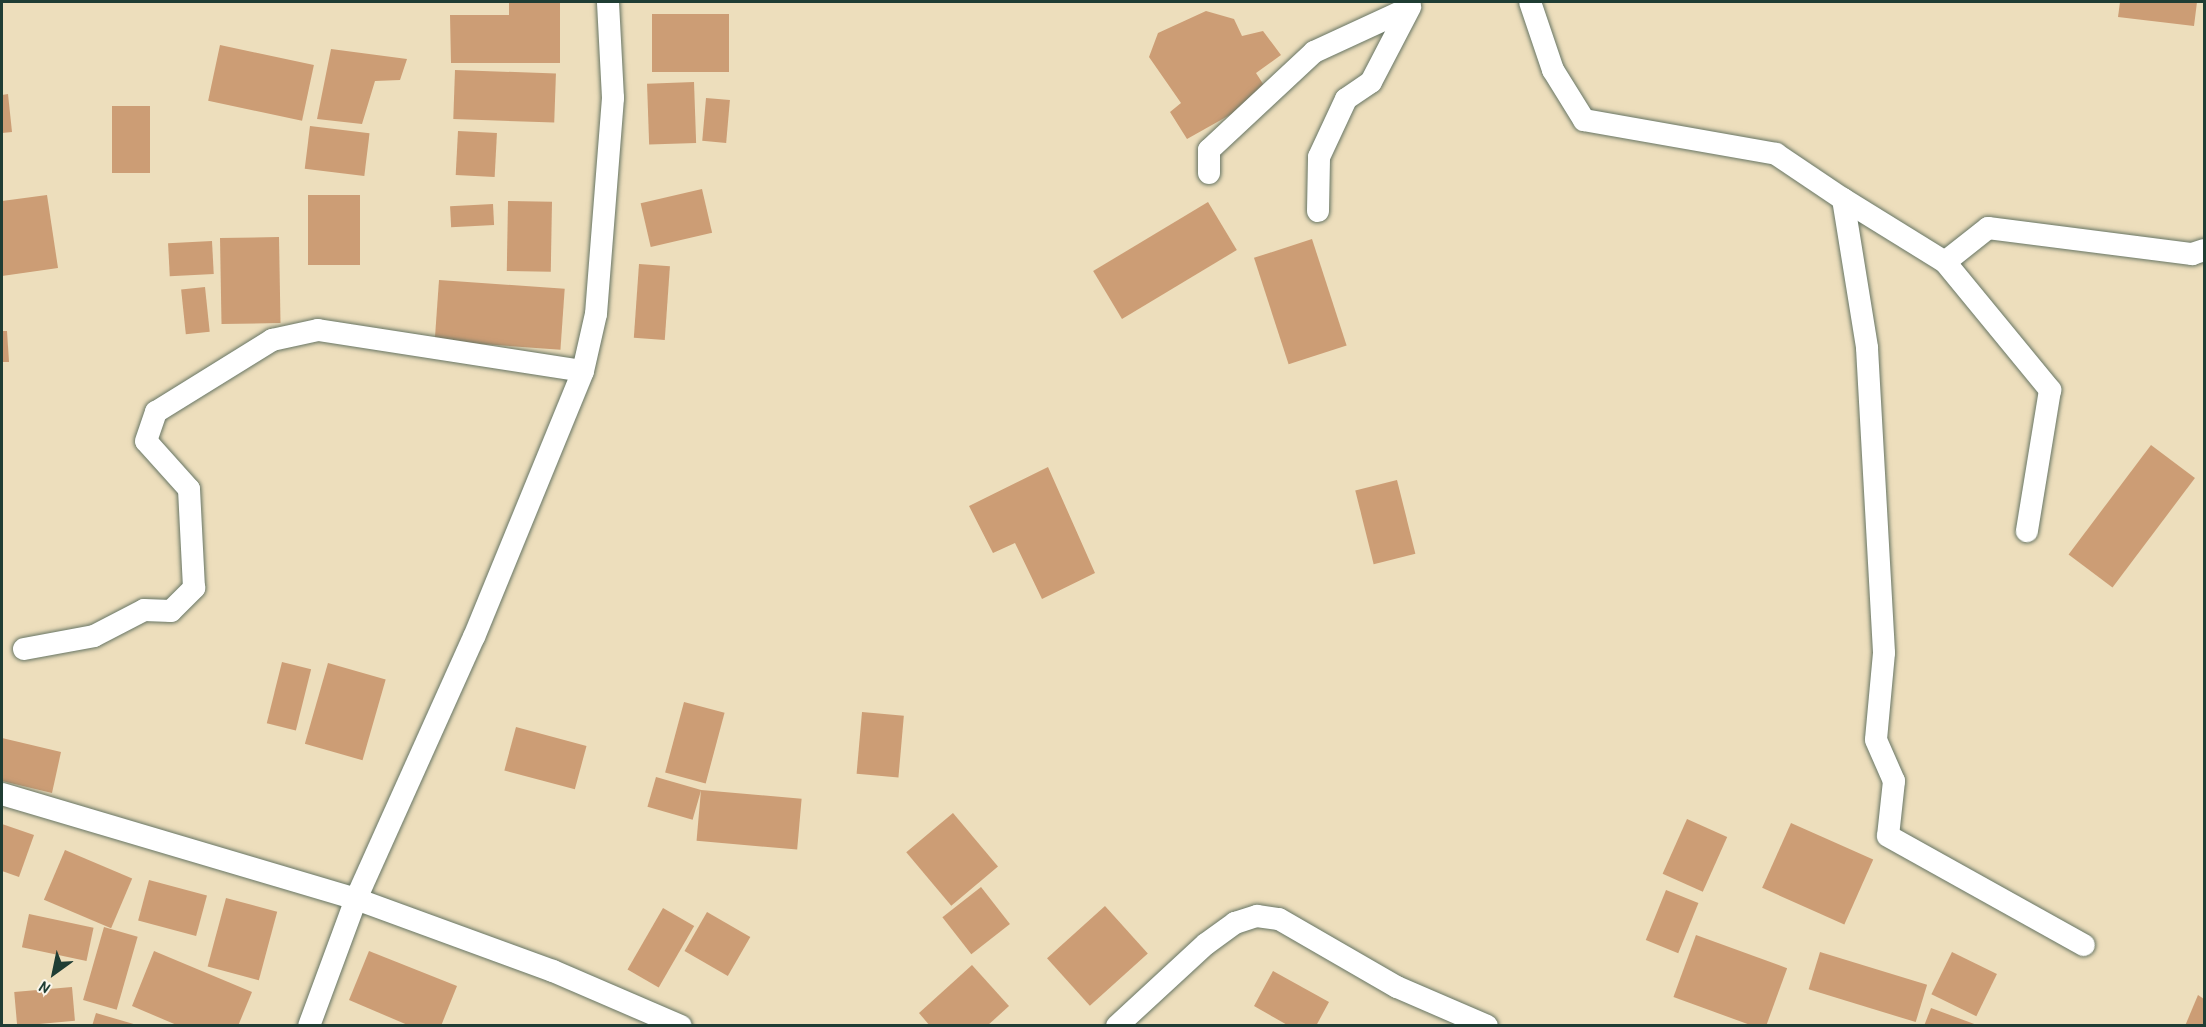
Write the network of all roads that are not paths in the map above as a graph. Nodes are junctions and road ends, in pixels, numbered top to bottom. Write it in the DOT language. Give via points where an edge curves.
graph roads {
  1 [pos="608,2"];
  2 [pos="1530,2"];
  3 [pos="1413,5"];
  4 [pos="1209,173"];
  5 [pos="1843,199"];
  6 [pos="1318,211"];
  7 [pos="2205,250"];
  8 [pos="1945,262"];
  9 [pos="583,371"];
  10 [pos="2027,531"];
  11 [pos="24,649"];
  12 [pos="2,794"];
  13 [pos="356,899"];
  14 [pos="2084,945"];
  15 [pos="309,1026"];
  16 [pos="681,1026"];
  17 [pos="1117,1026"];
  18 [pos="1487,1026"];
  1 -- 9 [label="street" via="613,98 596,314"];
  2 -- 5 [label="street" via="1553,70 1584,120 1776,154"];
  3 -- 4 [label="street" via="1314,52 1209,150"];
  3 -- 6 [label="street" via="1371,82 1346,99 1319,157"];
  5 -- 8 [label="street"];
  5 -- 14 [label="street" via="1867,348 1884,653 1876,740 1894,781 1888,836"];
  7 -- 8 [label="street" via="2192,254 1988,228"];
  8 -- 10 [label="street" via="2050,390"];
  9 -- 11 [label="street" via="318,330 272,340 156,412 146,441 189,489 194,588 171,611 144,610 94,636"];
  9 -- 13 [label="street" via="474,638"];
  12 -- 13 [label="street"];
  13 -- 15 [label="street"];
  13 -- 16 [label="street" via="553,971"];
  17 -- 18 [label="street" via="1206,944 1235,923 1257,916 1279,919 1397,987"];
}
